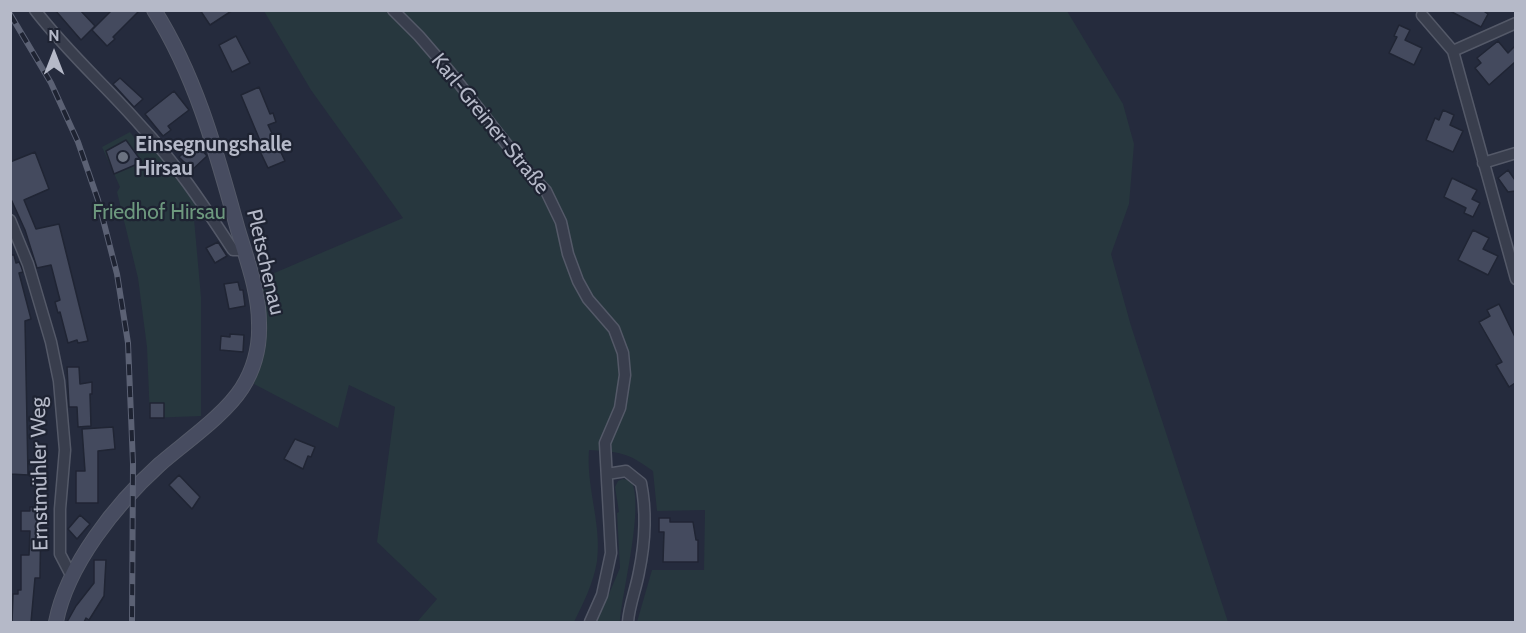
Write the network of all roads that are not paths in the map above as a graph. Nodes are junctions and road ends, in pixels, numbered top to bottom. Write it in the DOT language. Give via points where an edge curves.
graph roads {
  1 [pos="35,10"];
  2 [pos="154,10"];
  3 [pos="393,10"];
  4 [pos="1422,15"];
  5 [pos="1515,23"];
  6 [pos="1453,51"];
  7 [pos="1515,153"];
  8 [pos="1483,163"];
  9 [pos="10,220"];
  10 [pos="244,250"];
  11 [pos="1515,279"];
  12 [pos="607,474"];
  13 [pos="72,577"];
  14 [pos="56,622"];
  15 [pos="590,622"];
  16 [pos="628,622"];
  1 -- 10 [label="street" via="192,186 233,250"];
  2 -- 10 [label="main road, Pletschenau" via="209,126"];
  3 -- 12 [label="street, Karl-Greiner-Straße" via="450,72 546,190 561,222 578,281 614,329 623,353 625,375 620,408 605,443"];
  4 -- 6 [label="street"];
  5 -- 6 [label="street"];
  6 -- 8 [label="street"];
  7 -- 8 [label="street"];
  8 -- 11 [label="street"];
  9 -- 13 [label="street, Ernstmühler Weg" via="28,264 59,381 65,450 60,554"];
  10 -- 13 [label="main road, Pletschenau" via="259,324 253,365 241,389 119,506 90,544"];
  12 -- 15 [label="street, Karl-Greiner-Straße" via="611,553 602,595"];
  12 -- 16 [label="street" via="626,471 641,483 644,501 640,571"];
  13 -- 14 [label="main road"];
}
